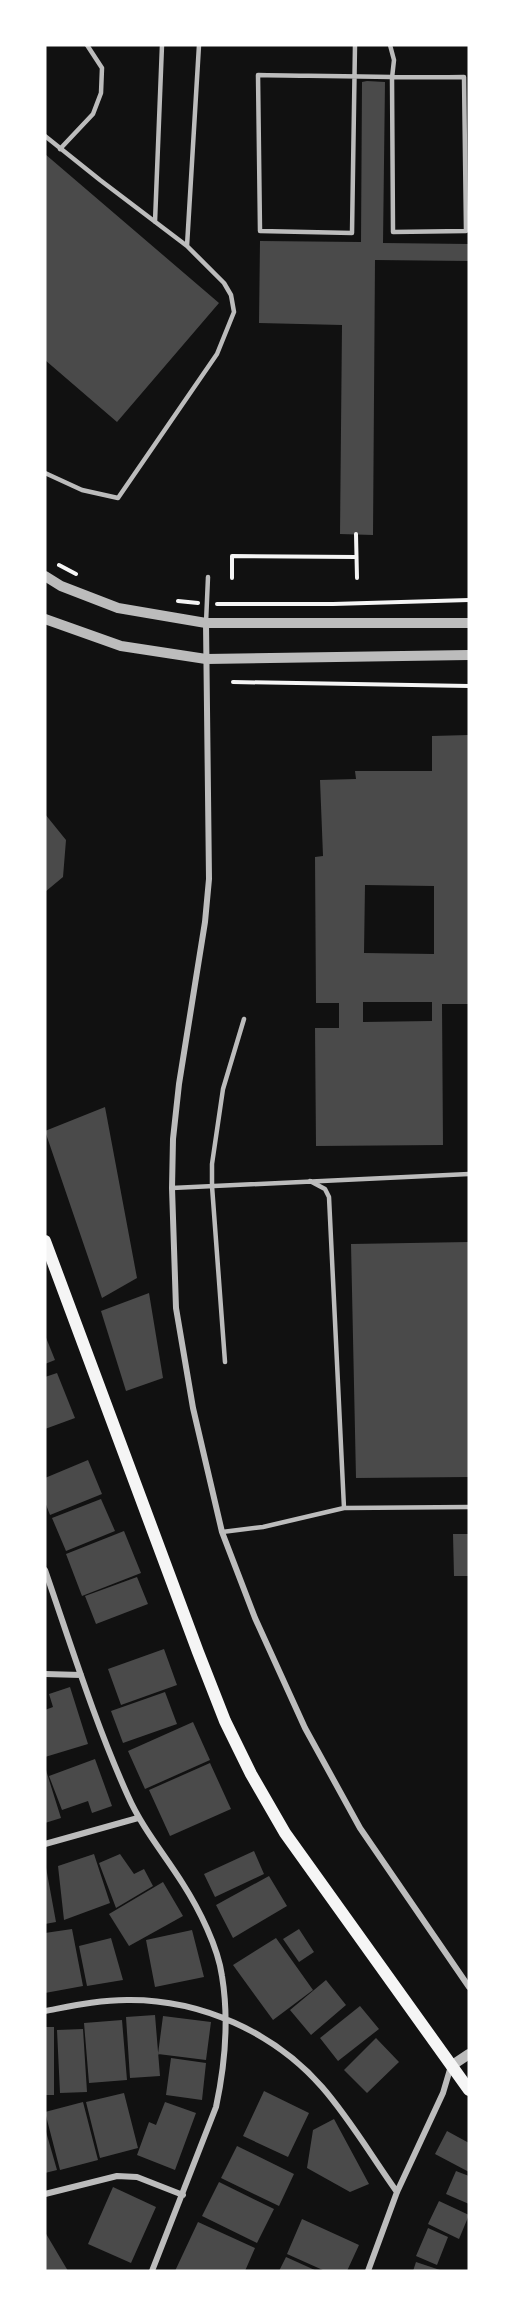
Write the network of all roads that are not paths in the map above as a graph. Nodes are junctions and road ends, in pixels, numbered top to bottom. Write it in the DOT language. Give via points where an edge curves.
graph roads {
  1 [pos="87,45"];
  2 [pos="162,45"];
  3 [pos="199,45"];
  4 [pos="355,45"];
  5 [pos="390,45"];
  6 [pos="353,77"];
  7 [pos="392,78"];
  8 [pos="45,136"];
  9 [pos="60,149"];
  10 [pos="155,222"];
  11 [pos="187,246"];
  12 [pos="45,473"];
  13 [pos="45,576"];
  14 [pos="208,577"];
  15 [pos="45,619"];
  16 [pos="206,623"];
  17 [pos="469,623"];
  18 [pos="469,654"];
  19 [pos="206,659"];
  20 [pos="244,1019"];
  21 [pos="469,1174"];
  22 [pos="310,1181"];
  23 [pos="212,1186"];
  24 [pos="172,1188"];
  25 [pos="45,1241"];
  26 [pos="225,1362"];
  27 [pos="469,1507"];
  28 [pos="344,1508"];
  29 [pos="222,1532"];
  30 [pos="45,1570"];
  31 [pos="45,1674"];
  32 [pos="81,1675"];
  33 [pos="138,1818"];
  34 [pos="45,1844"];
  35 [pos="469,1988"];
  36 [pos="45,2011"];
  37 [pos="225,2019"];
  38 [pos="469,2054"];
  39 [pos="452,2066"];
  40 [pos="469,2090"];
  41 [pos="397,2192"];
  42 [pos="45,2194"];
  43 [pos="183,2195"];
  44 [pos="152,2271"];
  45 [pos="368,2271"];
  1 -- 9 [label="lane" via="102,68 100,93 93,114"];
  2 -- 10 [label="lane"];
  3 -- 11 [label="lane"];
  4 -- 6 [label="lane"];
  5 -- 7 [label="lane" via="394,60"];
  6 -- 6 [label="lane" via="258,75 260,231 352,233"];
  6 -- 7 [label="lane"];
  7 -- 7 [label="lane" via="393,232 466,231 464,77"];
  8 -- 9 [label="lane"];
  9 -- 10 [label="lane"];
  10 -- 11 [label="lane"];
  11 -- 12 [label="lane" via="231,295 234,312 217,354 118,498 82,490"];
  13 -- 16 [label="street" via="118,608"];
  14 -- 16 [label="lane"];
  15 -- 19 [label="street" via="121,646"];
  16 -- 17 [label="street"];
  16 -- 19 [label="street"];
  18 -- 19 [label="street"];
  19 -- 24 [label="street" via="209,879 179,1084"];
  20 -- 23 [label="lane" via="223,1089"];
  21 -- 22 [label="lane"];
  22 -- 23 [label="lane"];
  22 -- 28 [label="lane" via="325,1189 329,1197"];
  23 -- 24 [label="lane"];
  23 -- 26 [label="lane"];
  24 -- 29 [label="street" via="176,1308 193,1408"];
  25 -- 39 [label="main road" via="202,1662 251,1774 285,1833"];
  27 -- 28 [label="lane"];
  28 -- 29 [label="lane" via="263,1527"];
  29 -- 35 [label="street" via="255,1618 305,1728 360,1828"];
  30 -- 32 [label="street"];
  31 -- 32 [label="street"];
  32 -- 33 [label="street"];
  33 -- 34 [label="street"];
  33 -- 37 [label="street" via="190,1896 215,1949 222,1975"];
  36 -- 37 [label="street" via="129,2000 192,2008"];
  37 -- 41 [label="street" via="256,2033 288,2055 321,2086"];
  37 -- 43 [label="street" via="216,2107"];
  38 -- 39 [label="street"];
  39 -- 40 [label="main road"];
  39 -- 41 [label="street"];
  41 -- 45 [label="street"];
  42 -- 43 [label="street" via="117,2176 137,2177"];
  43 -- 44 [label="street"];
}
